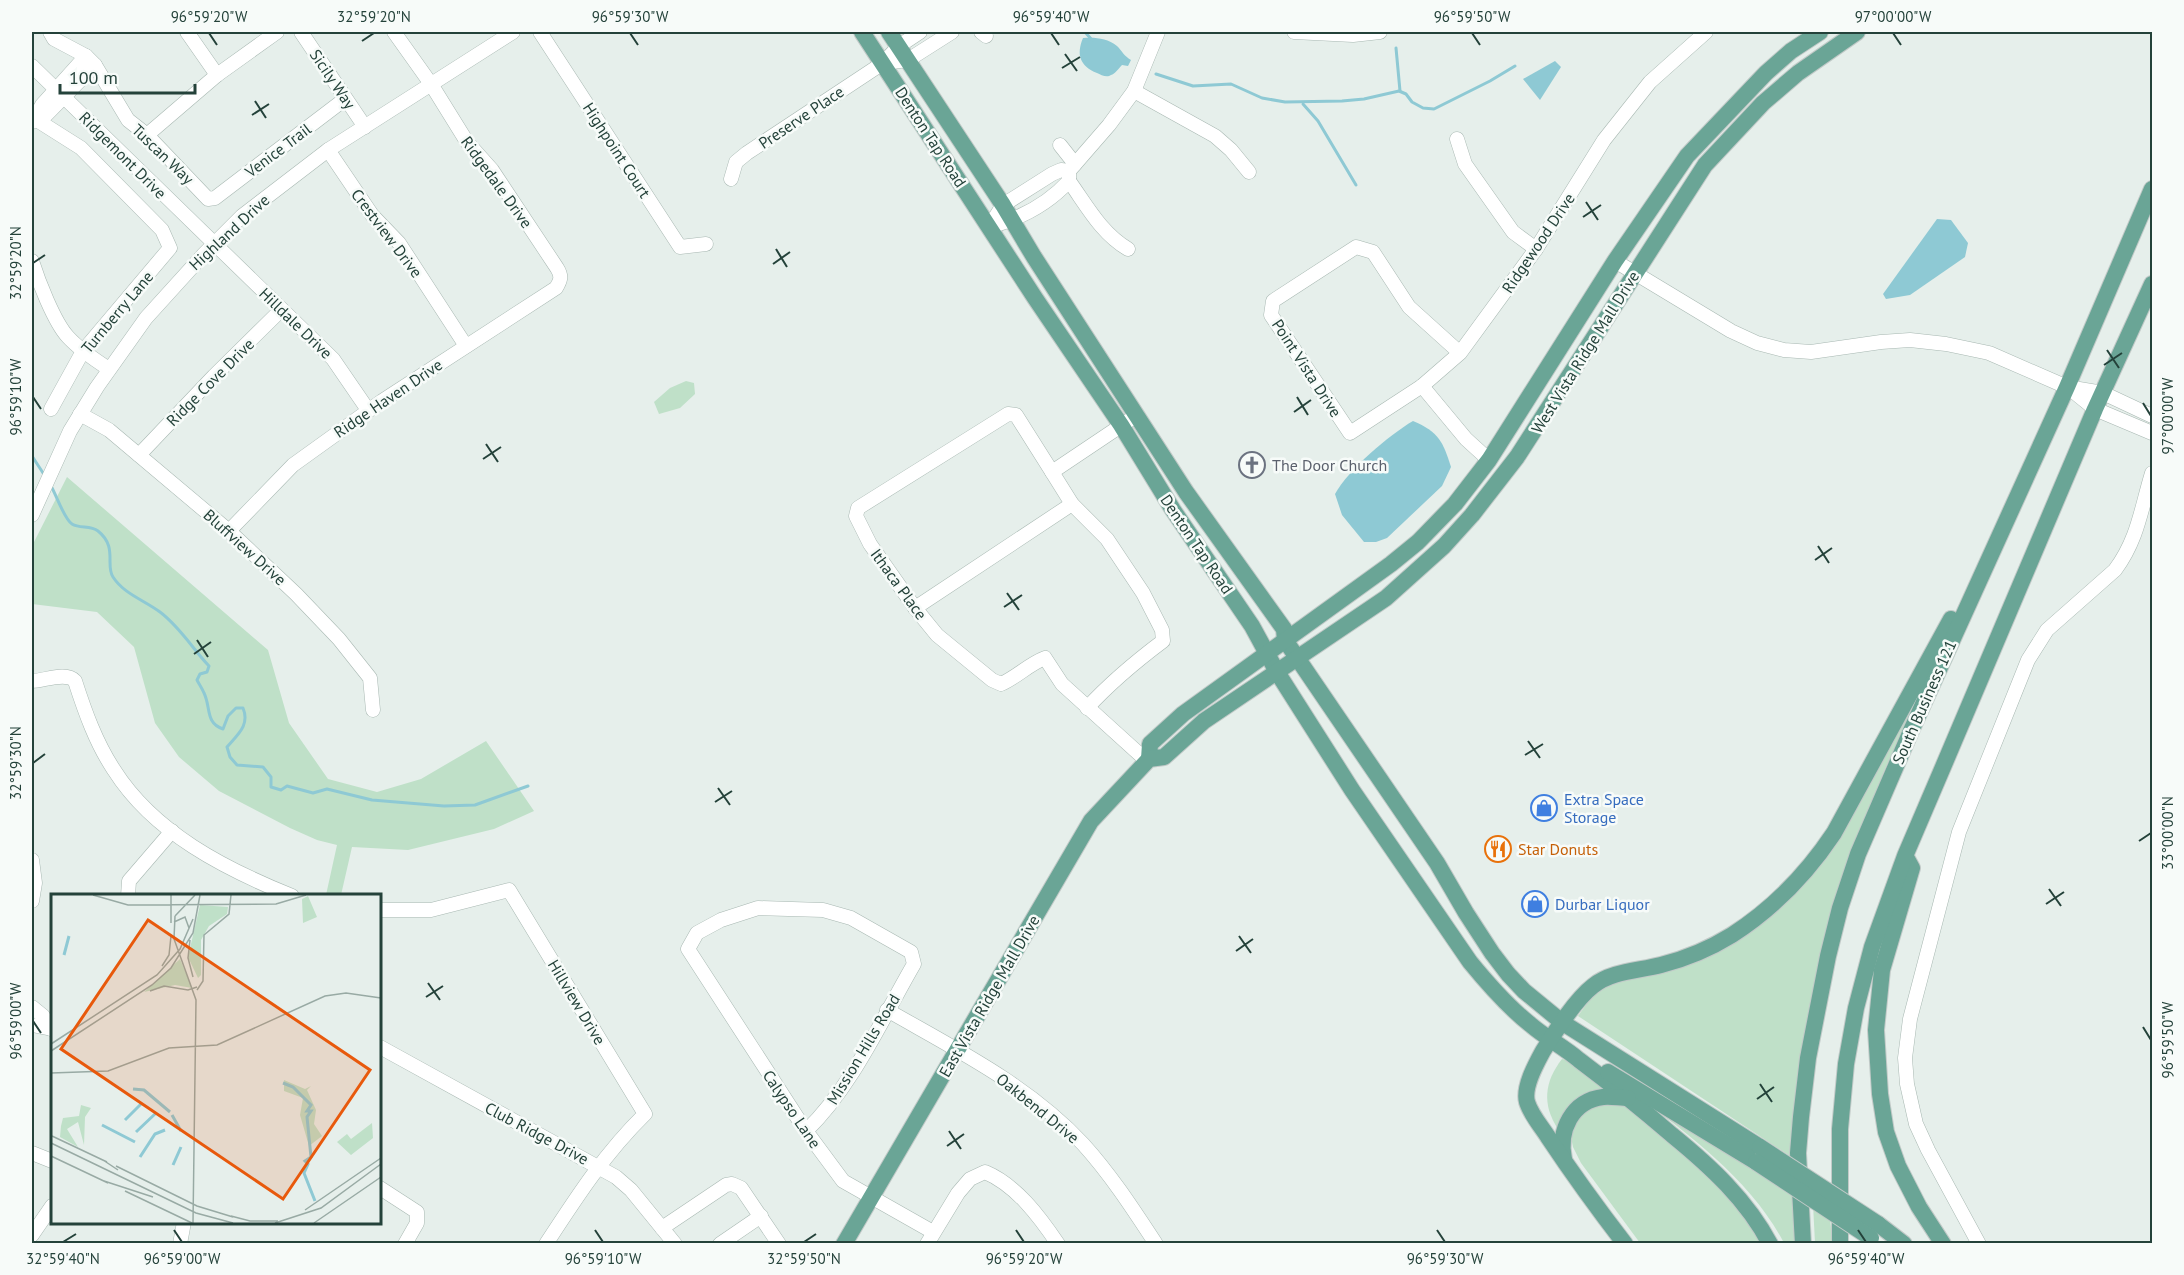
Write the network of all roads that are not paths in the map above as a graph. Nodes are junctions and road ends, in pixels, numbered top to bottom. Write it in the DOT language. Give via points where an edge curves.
graph roads {
  1 [pos="50,32"];
  2 [pos="187,32"];
  3 [pos="277,32"];
  4 [pos="301,32"];
  5 [pos="394,32"];
  6 [pos="513,32"];
  7 [pos="540,32"];
  8 [pos="862,32"];
  9 [pos="920,32"];
  10 [pos="952,32"];
  11 [pos="1158,32"];
  12 [pos="1294,32"];
  13 [pos="1321,32"];
  14 [pos="1380,32"];
  15 [pos="1706,32"];
  16 [pos="1820,32"];
  17 [pos="1856,32"];
  18 [pos="894,39"];
  19 [pos="90,60"];
  20 [pos="908,60"];
  21 [pos="883,63"];
  22 [pos="32,66"];
  23 [pos="217,75"];
  24 [pos="431,84"];
  25 [pos="1134,91"];
  26 [pos="60,93"];
  27 [pos="345,99"];
  28 [pos="32,120"];
  29 [pos="364,127"];
  30 [pos="147,135"];
  31 [pos="1457,139"];
  32 [pos="1060,145"];
  33 [pos="328,150"];
  34 [pos="1071,172"];
  35 [pos="1249,172"];
  36 [pos="730,179"];
  37 [pos="2152,189"];
  38 [pos="208,199"];
  39 [pos="1003,205"];
  40 [pos="1012,220"];
  41 [pos="989,227"];
  42 [pos="214,244"];
  43 [pos="706,244"];
  44 [pos="1128,249"];
  45 [pos="1536,249"];
  46 [pos="32,261"];
  47 [pos="1615,261"];
  48 [pos="1635,272"];
  49 [pos="561,281"];
  50 [pos="2152,284"];
  51 [pos="282,310"];
  52 [pos="466,346"];
  53 [pos="82,351"];
  54 [pos="1460,353"];
  55 [pos="109,369"];
  56 [pos="1422,386"];
  57 [pos="2067,387"];
  58 [pos="2103,393"];
  59 [pos="51,409"];
  60 [pos="2095,409"];
  61 [pos="369,410"];
  62 [pos="80,414"];
  63 [pos="1137,416"];
  64 [pos="2152,416"];
  65 [pos="1122,425"];
  66 [pos="2152,432"];
  67 [pos="1350,433"];
  68 [pos="139,455"];
  69 [pos="1490,459"];
  70 [pos="1052,472"];
  71 [pos="2152,473"];
  72 [pos="1500,480"];
  73 [pos="1072,504"];
  74 [pos="2012,509"];
  75 [pos="32,515"];
  76 [pos="229,531"];
  77 [pos="915,608"];
  78 [pos="1286,640"];
  79 [pos="1267,654"];
  80 [pos="1298,658"];
  81 [pos="1277,672"];
  82 [pos="32,681"];
  83 [pos="1087,708"];
  84 [pos="373,710"];
  85 [pos="1148,760"];
  86 [pos="1406,818"];
  87 [pos="172,831"];
  88 [pos="1380,831"];
  89 [pos="1905,856"];
  90 [pos="32,860"];
  91 [pos="128,894"];
  92 [pos="287,894"];
  93 [pos="32,901"];
  94 [pos="381,910"];
  95 [pos="688,949"];
  96 [pos="1580,998"];
  97 [pos="1535,1000"];
  98 [pos="32,1007"];
  99 [pos="887,1010"];
  100 [pos="1563,1023"];
  101 [pos="32,1024"];
  102 [pos="1533,1027"];
  103 [pos="51,1028"];
  104 [pos="51,1029"];
  105 [pos="1551,1040"];
  106 [pos="381,1048"];
  107 [pos="957,1050"];
  108 [pos="1579,1060"];
  109 [pos="1533,1072"];
  110 [pos="1628,1098"];
  111 [pos="806,1131"];
  112 [pos="32,1153"];
  113 [pos="1758,1155"];
  114 [pos="51,1161"];
  115 [pos="1565,1162"];
  116 [pos="598,1165"];
  117 [pos="381,1189"];
  118 [pos="870,1198"];
  119 [pos="51,1207"];
  120 [pos="761,1216"];
  121 [pos="184,1224"];
  122 [pos="662,1228"];
  123 [pos="32,1235"];
  124 [pos="1875,1235"];
  125 [pos="930,1238"];
  126 [pos="180,1244"];
  127 [pos="405,1244"];
  128 [pos="546,1244"];
  129 [pos="675,1244"];
  130 [pos="720,1244"];
  131 [pos="779,1244"];
  132 [pos="844,1244"];
  133 [pos="1058,1244"];
  134 [pos="1156,1244"];
  135 [pos="1625,1244"];
  136 [pos="1770,1244"];
  137 [pos="1803,1244"];
  138 [pos="1840,1244"];
  139 [pos="1904,1244"];
  140 [pos="1943,1244"];
  141 [pos="1979,1244"];
  1 -- 19 [label="street" via="54,39"];
  2 -- 23 [label="street"];
  3 -- 23 [label="street"];
  4 -- 27 [label="street, Sicily Way"];
  5 -- 24 [label="street, Ridgedale Drive"];
  6 -- 24 [label="street, Highland Drive"];
  7 -- 43 [label="street, Highpoint Court" via="680,247"];
  8 -- 21 [label="main road, Denton Tap Road"];
  9 -- 18 [label="street"];
  10 -- 20 [label="street"];
  11 -- 25 [label="street"];
  12 -- 13 [label="street"];
  13 -- 14 [label="street"];
  15 -- 45 [label="street, Ridgewood Drive" via="1650,82 1604,140"];
  16 -- 47 [label="main road, West Vista Ridge Mall Drive" via="1766,73 1709,131 1687,156"];
  17 -- 48 [label="main road, West Vista Ridge Mall Drive" via="1798,73 1735,132 1705,165"];
  18 -- 20 [label="main road, Denton Tap Road"];
  18 -- 21 [label="street"];
  19 -- 26 [label="street"];
  19 -- 30 [label="street, Tuscan Way" via="128,120"];
  20 -- 21 [label="street"];
  20 -- 39 [label="main road, Denton Tap Road"];
  21 -- 36 [label="street, Preserve Place" via="747,153 736,162"];
  21 -- 41 [label="main road, Denton Tap Road"];
  22 -- 26 [label="street, Ridgemont Drive"];
  23 -- 30 [label="street"];
  24 -- 29 [label="street, Highland Drive"];
  24 -- 49 [label="street, Ridgedale Drive" via="467,142 492,170 551,258"];
  25 -- 34 [label="street"];
  25 -- 35 [label="street" via="1215,136"];
  26 -- 28 [label="street" via="45,116"];
  26 -- 42 [label="street, Ridgemont Drive"];
  27 -- 29 [label="street, Sicily Way"];
  27 -- 38 [label="street, Venice Trail" via="215,198"];
  28 -- 53 [label="street, Turnberry Lane" via="81,148 162,230 170,248"];
  29 -- 33 [label="street, Highland Drive"];
  30 -- 38 [label="street, Tuscan Way"];
  31 -- 45 [label="street" via="1465,164 1513,232"];
  32 -- 34 [label="street"];
  33 -- 42 [label="street, Highland Drive" via="242,216"];
  33 -- 52 [label="street, Crestview Drive" via="372,215 399,243"];
  34 -- 39 [label="street" via="1061,170 1052,174"];
  34 -- 40 [label="street" via="1054,194"];
  34 -- 44 [label="street" via="1102,230"];
  37 -- 57 [label="main road, South Business 121"];
  39 -- 40 [label="main road, Denton Tap Road"];
  39 -- 41 [label="street"];
  40 -- 41 [label="street"];
  40 -- 63 [label="main road, Denton Tap Road"];
  41 -- 65 [label="main road, Denton Tap Road"];
  42 -- 51 [label="street, Hilldale Drive"];
  42 -- 55 [label="street, Highland Drive" via="146,318"];
  45 -- 54 [label="street, Ridgewood Drive"];
  46 -- 53 [label="street" via="39,284 66,335"];
  47 -- 48 [label="street"];
  47 -- 69 [label="main road, West Vista Ridge Mall Drive"];
  48 -- 57 [label="street" via="1757,343 1811,352 1910,340 1946,344 1989,353"];
  48 -- 72 [label="main road, West Vista Ridge Mall Drive" via="1561,392"];
  49 -- 52 [label="street, Ridge Haven Drive"];
  50 -- 58 [label="main road"];
  51 -- 61 [label="street, Hilldale Drive" via="333,359"];
  51 -- 68 [label="street, Ridge Cove Drive"];
  52 -- 61 [label="street, Ridge Haven Drive"];
  53 -- 55 [label="street"];
  53 -- 59 [label="street, Turnberry Lane"];
  54 -- 56 [label="street, Ridgewood Drive"];
  54 -- 67 [label="street, Point Vista Drive" via="1409,307 1373,252 1356,248 1273,301 1271,315"];
  55 -- 62 [label="street, Highland Drive"];
  56 -- 67 [label="street, Ridgewood Drive"];
  56 -- 69 [label="street" via="1466,438"];
  57 -- 58 [label="street"];
  57 -- 60 [label="street"];
  57 -- 74 [label="main road, South Business 121"];
  58 -- 60 [label="main road"];
  58 -- 64 [label="street"];
  60 -- 66 [label="street"];
  60 -- 89 [label="main road"];
  61 -- 76 [label="street, Ridge Haven Drive" via="293,465"];
  62 -- 68 [label="street, Bluffview Drive" via="109,430"];
  62 -- 75 [label="street, Highland Drive"];
  63 -- 65 [label="street"];
  63 -- 78 [label="main road, Denton Tap Road" via="1284,629"];
  65 -- 70 [label="street"];
  65 -- 79 [label="main road, Denton Tap Road"];
  68 -- 76 [label="street, Bluffview Drive"];
  69 -- 72 [label="main road"];
  69 -- 78 [label="main road, West Vista Ridge Mall Drive" via="1418,543"];
  70 -- 73 [label="street"];
  70 -- 77 [label="street, Ithaca Place" via="1016,416 1008,414 858,508 856,516 870,544"];
  71 -- 141 [label="street" via="2137,532 2124,558 2048,630 2028,660 1959,832 1913,1004 1905,1058 1912,1111 1929,1153"];
  72 -- 80 [label="main road, West Vista Ridge Mall Drive" via="1444,546 1419,569 1386,598"];
  73 -- 77 [label="street"];
  73 -- 83 [label="street" via="1107,539 1143,593 1162,630 1163,641"];
  74 -- 96 [label="main road" via="2004,515 1834,833 1796,883 1775,904 1729,937 1662,965 1609,977"];
  74 -- 137 [label="main road, South Business 121" via="1858,854 1834,929 1808,1058 1797,1153"];
  76 -- 84 [label="street, Bluffview Drive" via="339,639 370,678"];
  77 -- 83 [label="street, Ithaca Place" via="937,635 992,680 1001,684 1045,658 1062,684"];
  78 -- 79 [label="main road, East Vista Ridge Mall Drive"];
  78 -- 80 [label="main road, Denton Tap Road"];
  79 -- 81 [label="main road, Denton Tap Road"];
  79 -- 85 [label="main road, East Vista Ridge Mall Drive" via="1183,714 1150,744"];
  80 -- 81 [label="main road, East Vista Ridge Mall Drive"];
  80 -- 86 [label="main road, Denton Tap Road"];
  81 -- 85 [label="main road, East Vista Ridge Mall Drive" via="1204,721 1164,757"];
  81 -- 88 [label="main road, Denton Tap Road"];
  82 -- 87 [label="street" via="65,676 75,681 85,713 113,770"];
  83 -- 85 [label="street, Ithaca Place"];
  85 -- 107 [label="main road, East Vista Ridge Mall Drive" via="1091,821"];
  86 -- 88 [label="main road"];
  86 -- 97 [label="main road, Denton Tap Road" via="1492,953"];
  87 -- 91 [label="street" via="129,881"];
  87 -- 92 [label="street" via="219,864"];
  88 -- 102 [label="main road, Denton Tap Road" via="1470,962"];
  89 -- 138 [label="main road" via="1872,947 1846,1064 1840,1129"];
  89 -- 140 [label="main road" via="1912,868 1882,970 1876,1030 1880,1094 1886,1132 1898,1166"];
  90 -- 93 [label="street"];
  94 -- 116 [label="street, Hillview Drive" via="431,910 509,890 645,1114"];
  95 -- 99 [label="street, Mission Hills Road" via="697,933 758,908 823,910 851,918 911,952 914,964"];
  95 -- 111 [label="street, Calypso Lane"];
  96 -- 97 [label="main road" via="1562,1004"];
  96 -- 100 [label="main road"];
  97 -- 100 [label="main road, Denton Tap Road"];
  98 -- 103 [label="street"];
  99 -- 107 [label="street, Oakbend Drive"];
  99 -- 111 [label="street, Mission Hills Road" via="840,1093"];
  100 -- 105 [label="main road"];
  100 -- 113 [label="main road, Denton Tap Road"];
  101 -- 104 [label="street"];
  102 -- 105 [label="main road, Denton Tap Road"];
  102 -- 109 [label="main road"];
  105 -- 108 [label="main road, Denton Tap Road"];
  105 -- 109 [label="main road"];
  106 -- 116 [label="street, Club Ridge Drive"];
  107 -- 118 [label="main road, East Vista Ridge Mall Drive"];
  107 -- 134 [label="street, Oakbend Drive" via="1011,1083 1082,1143 1114,1181"];
  108 -- 110 [label="main road"];
  108 -- 113 [label="main road" via="1598,1066"];
  109 -- 115 [label="main road" via="1526,1099"];
  110 -- 115 [label="main road" via="1603,1097 1582,1105 1563,1130"];
  110 -- 136 [label="main road" via="1710,1167 1740,1199"];
  111 -- 118 [label="street, Calypso Lane" via="843,1181"];
  112 -- 114 [label="street"];
  113 -- 124 [label="main road, bridge"];
  115 -- 135 [label="main road"];
  116 -- 122 [label="street, Club Ridge Drive" via="631,1190"];
  116 -- 128 [label="street"];
  117 -- 127 [label="street" via="417,1212 417,1223"];
  118 -- 125 [label="street, Calypso Lane"];
  118 -- 132 [label="main road, East Vista Ridge Mall Drive"];
  119 -- 123 [label="street"];
  120 -- 122 [label="street" via="741,1188 729,1184"];
  120 -- 130 [label="street"];
  120 -- 131 [label="street"];
  121 -- 126 [label="street"];
  122 -- 129 [label="street, Club Ridge Drive"];
  124 -- 139 [label="main road"];
  125 -- 133 [label="street" via="970,1179 985,1172 1018,1195"];
}
